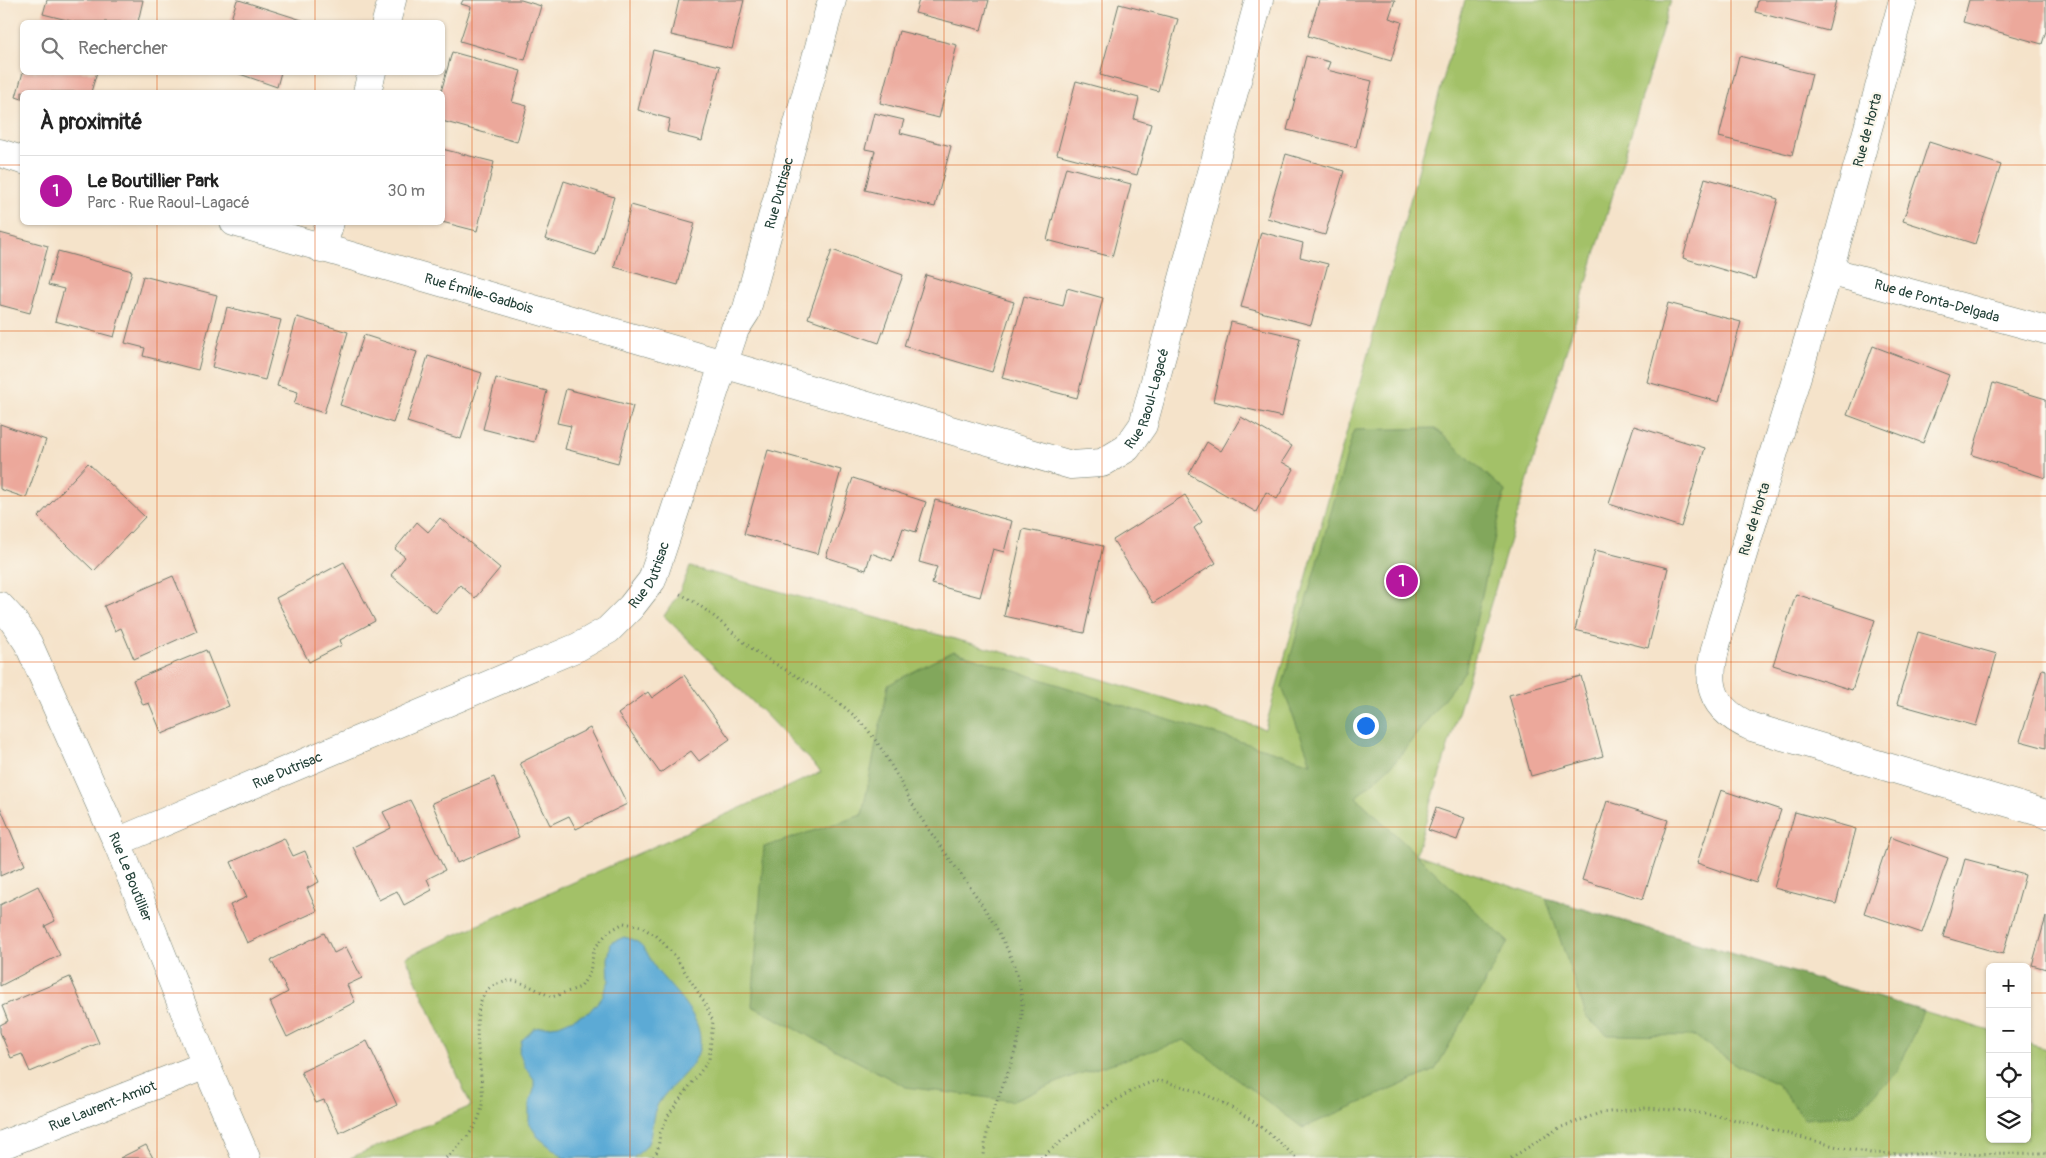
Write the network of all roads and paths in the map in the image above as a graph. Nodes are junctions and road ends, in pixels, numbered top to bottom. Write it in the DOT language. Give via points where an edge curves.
graph roads {
  1 [pos="392,0"];
  2 [pos="832,0"];
  3 [pos="1259,0"];
  4 [pos="1902,0"];
  5 [pos="387,20"];
  6 [pos="371,75"];
  7 [pos="368,90"];
  8 [pos="0,153"];
  9 [pos="20,159"];
  10 [pos="244,225"];
  11 [pos="329,225"];
  12 [pos="322,249"];
  13 [pos="1829,271"];
  14 [pos="2046,330"];
  15 [pos="725,364"];
  16 [pos="652,580"];
  17 [pos="0,606"];
  18 [pos="2046,814"];
  19 [pos="117,842"];
  20 [pos="206,1066"];
  21 [pos="0,1146"];
  22 [pos="2046,1153"];
  23 [pos="246,1158"];
  24 [pos="446,1158"];
  25 [pos="653,1158"];
  26 [pos="984,1158"];
  27 [pos="1041,1158"];
  28 [pos="1296,1158"];
  29 [pos="1512,1158"];
  1 -- 5 [label="street"];
  2 -- 15 [label="street, Rue Dutrisac" via="746,312 735,329"];
  3 -- 15 [label="street, Rue Raoul-Lagacé" via="1143,426 1127,448 1102,463 1071,464"];
  4 -- 13 [label="street, Rue de Horta"];
  6 -- 7 [label="street"];
  8 -- 9 [label="street"];
  10 -- 12 [label="street, Rue Émilie-Gadbois"];
  11 -- 12 [label="street"];
  12 -- 15 [label="street, Rue Émilie-Gadbois"];
  13 -- 14 [label="street, Rue de Ponta-Delgada"];
  13 -- 18 [label="street, Rue de Horta" via="1714,650 1714,696 1722,708 1752,727"];
  15 -- 16 [label="street, Rue Dutrisac"];
  16 -- 19 [label="street, Rue Dutrisac" via="608,630 578,647"];
  16 -- 26 [label="path" via="693,600 759,653 837,701 866,728 924,822 1000,934 1020,990 1021,1025 987,1134"];
  17 -- 19 [label="street, Rue Le Boutillier" via="28,643"];
  19 -- 20 [label="street, Rue Le Boutillier"];
  20 -- 21 [label="street, Rue Laurent-Amiot"];
  20 -- 23 [label="street, Rue Le Boutillier"];
  22 -- 29 [label="path" via="1871,1153 1728,1118 1646,1108 1600,1113 1559,1128"];
  24 -- 25 [label="path" via="468,1137 482,1107 483,1076 476,1014 481,997 493,984 513,980 552,997 581,987 590,972 594,948 608,932 624,923 640,926 658,937 690,978 713,1021 710,1060 669,1114"];
  27 -- 28 [label="path" via="1120,1097 1160,1081 1188,1088 1245,1116 1272,1134"];
}
